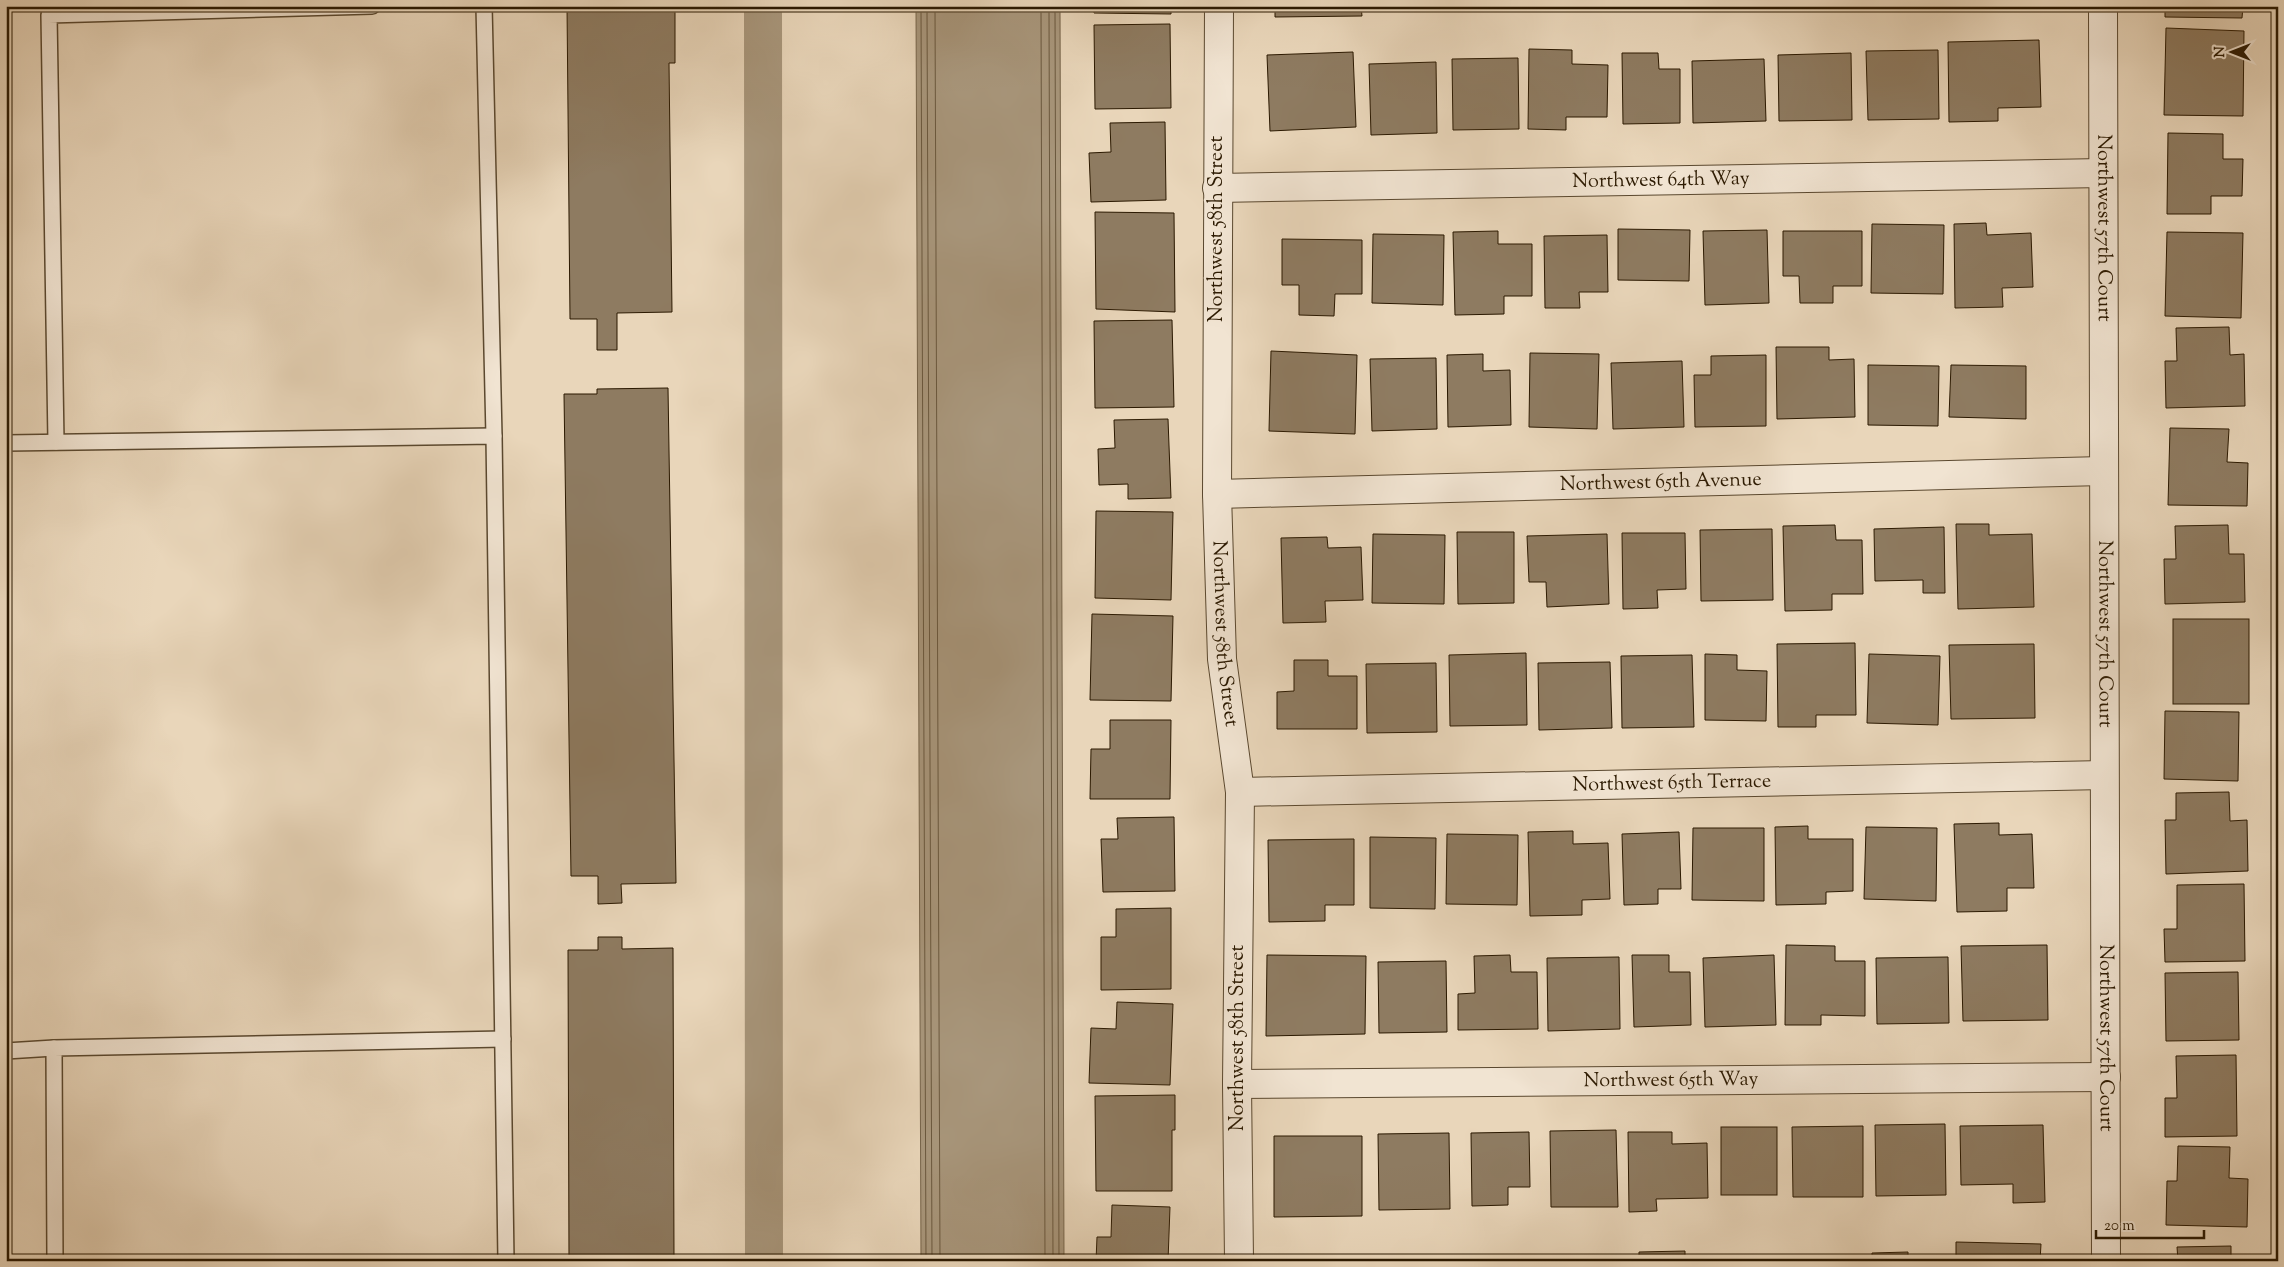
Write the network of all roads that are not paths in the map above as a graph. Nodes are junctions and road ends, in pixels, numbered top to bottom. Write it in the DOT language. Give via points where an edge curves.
graph roads {
  1 [pos="372,6"];
  2 [pos="484,6"];
  3 [pos="1219,6"];
  4 [pos="2103,6"];
  5 [pos="2103,173"];
  6 [pos="1217,188"];
  7 [pos="494,436"];
  8 [pos="56,442"];
  9 [pos="6,443"];
  10 [pos="2103,471"];
  11 [pos="1217,494"];
  12 [pos="2104,775"];
  13 [pos="1240,792"];
  14 [pos="503,1039"];
  15 [pos="54,1048"];
  16 [pos="6,1050"];
  17 [pos="2106,1077"];
  18 [pos="1237,1084"];
  19 [pos="55,1261"];
  20 [pos="506,1261"];
  21 [pos="1238,1261"];
  22 [pos="2106,1261"];
  1 -- 8 [label="lane" via="48,15"];
  2 -- 7 [label="lane"];
  3 -- 6 [label="street, Northwest 58th Street"];
  4 -- 5 [label="street, Northwest 57th Court"];
  5 -- 6 [label="street, Northwest 64th Way"];
  5 -- 10 [label="street, Northwest 57th Court"];
  6 -- 11 [label="street, Northwest 58th Street"];
  7 -- 8 [label="lane"];
  7 -- 14 [label="lane"];
  8 -- 9 [label="lane"];
  10 -- 11 [label="street, Northwest 65th Avenue"];
  10 -- 12 [label="street, Northwest 57th Court"];
  11 -- 13 [label="street, Northwest 58th Street" via="1222,659"];
  12 -- 13 [label="street, Northwest 65th Terrace"];
  12 -- 17 [label="street, Northwest 57th Court"];
  13 -- 18 [label="street, Northwest 58th Street"];
  14 -- 15 [label="lane"];
  14 -- 20 [label="lane"];
  15 -- 16 [label="lane"];
  15 -- 19 [label="lane"];
  17 -- 18 [label="street, Northwest 65th Way"];
  17 -- 22 [label="street, Northwest 57th Court"];
  18 -- 21 [label="street, Northwest 58th Street"];
}
